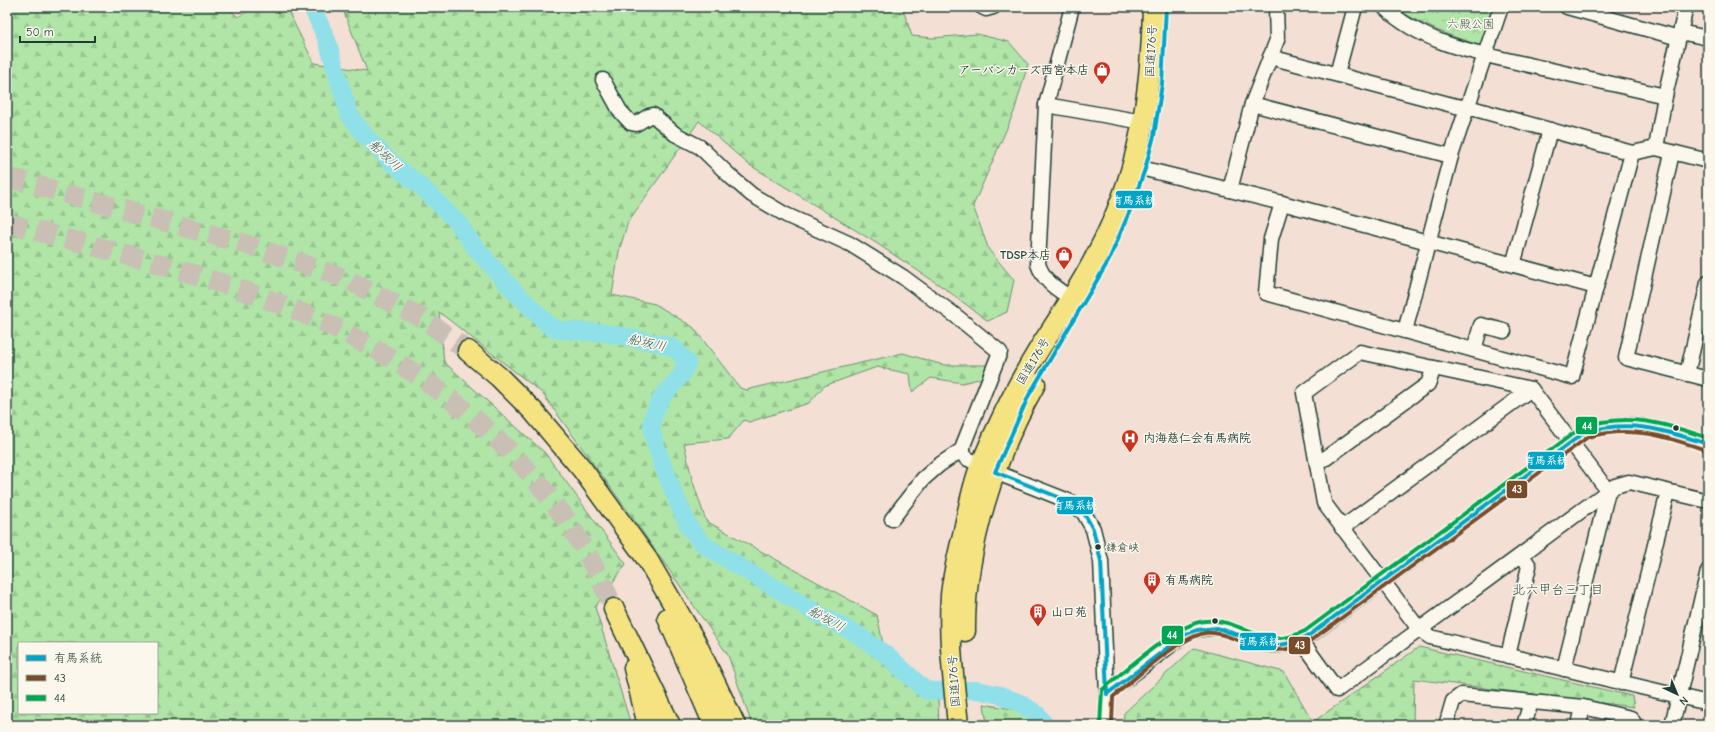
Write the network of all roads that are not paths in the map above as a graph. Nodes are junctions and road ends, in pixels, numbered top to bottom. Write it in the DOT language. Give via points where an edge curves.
graph roads {
  1 [pos="982,7"];
  2 [pos="992,7"];
  3 [pos="1072,7"];
  4 [pos="1153,7"];
  5 [pos="1166,7"];
  6 [pos="1276,7"];
  7 [pos="1355,7"];
  8 [pos="1384,7"];
  9 [pos="1501,7"];
  10 [pos="1567,7"];
  11 [pos="1686,7"];
  12 [pos="1679,35"];
  13 [pos="1708,38"];
  14 [pos="1485,54"];
  15 [pos="1270,57"];
  16 [pos="1337,74"];
  17 [pos="603,80"];
  18 [pos="1665,96"];
  19 [pos="1252,104"];
  20 [pos="1046,105"];
  21 [pos="1466,108"];
  22 [pos="1144,122"];
  23 [pos="1550,130"];
  24 [pos="1656,148"];
  25 [pos="1632,153"];
  26 [pos="1672,153"];
  27 [pos="1452,156"];
  28 [pos="1708,162"];
  29 [pos="1145,169"];
  30 [pos="1230,190"];
  31 [pos="1282,203"];
  32 [pos="1428,243"];
  33 [pos="1513,265"];
  34 [pos="1708,283"];
  35 [pos="1596,287"];
  36 [pos="1072,299"];
  37 [pos="1405,331"];
  38 [pos="1504,331"];
  39 [pos="1474,350"];
  40 [pos="468,351"];
  41 [pos="1434,368"];
  42 [pos="1688,374"];
  43 [pos="1708,378"];
  44 [pos="1531,389"];
  45 [pos="1570,442"];
  46 [pos="1708,444"];
  47 [pos="963,449"];
  48 [pos="1317,461"];
  49 [pos="582,469"];
  50 [pos="988,469"];
  51 [pos="1608,491"];
  52 [pos="1668,492"];
  53 [pos="1708,501"];
  54 [pos="892,519"];
  55 [pos="1342,528"];
  56 [pos="1522,555"];
  57 [pos="1708,571"];
  58 [pos="1383,581"];
  59 [pos="614,609"];
  60 [pos="1419,629"];
  61 [pos="625,631"];
  62 [pos="1301,640"];
  63 [pos="1508,656"];
  64 [pos="1564,669"];
  65 [pos="1621,683"];
  66 [pos="1107,694"];
  67 [pos="1678,697"];
  68 [pos="1531,702"];
  69 [pos="1708,703"];
  70 [pos="1583,707"];
  71 [pos="965,713"];
  72 [pos="648,725"];
  73 [pos="670,725"];
  74 [pos="714,725"];
  75 [pos="735,725"];
  76 [pos="958,725"];
  77 [pos="1106,725"];
  78 [pos="1449,725"];
  79 [pos="1524,725"];
  80 [pos="1579,725"];
  81 [pos="1635,725"];
  82 [pos="1672,725"];
  1 -- 2 [label="street"];
  3 -- 20 [label="street"];
  4 -- 22 [label="highway, 国道176号" via="1149,85"];
  5 -- 29 [label="highway, 国道176号" via="1162,84 1154,136"];
  6 -- 15 [label="street" via="1277,40"];
  7 -- 16 [label="street"];
  8 -- 14 [label="street" via="1417,30"];
  9 -- 14 [label="street"];
  10 -- 12 [label="street"];
  11 -- 12 [label="street"];
  12 -- 13 [label="street"];
  12 -- 18 [label="street"];
  14 -- 18 [label="street"];
  14 -- 21 [label="street"];
  15 -- 16 [label="street"];
  15 -- 19 [label="street"];
  16 -- 21 [label="street"];
  17 -- 47 [label="street" via="620,110 631,123 636,124 653,115 675,134 700,147 752,195 786,215 850,244 904,277 1000,352"];
  18 -- 24 [label="street"];
  19 -- 27 [label="street"];
  19 -- 30 [label="street"];
  20 -- 22 [label="street"];
  20 -- 36 [label="street" via="1038,264 1041,274 1049,283"];
  21 -- 23 [label="street"];
  21 -- 27 [label="street"];
  22 -- 36 [label="highway, 国道176号" via="1133,166 1119,204 1098,253"];
  23 -- 25 [label="street"];
  23 -- 33 [label="street"];
  24 -- 25 [label="street"];
  24 -- 26 [label="street"];
  25 -- 35 [label="street"];
  26 -- 28 [label="street"];
  26 -- 42 [label="street" via="1626,358"];
  27 -- 32 [label="street"];
  29 -- 30 [label="street"];
  29 -- 50 [label="highway, 国道176号" via="1109,260 1028,395"];
  30 -- 31 [label="street"];
  31 -- 32 [label="street"];
  31 -- 37 [label="street" via="1271,238 1266,293"];
  32 -- 33 [label="street"];
  32 -- 37 [label="street"];
  33 -- 35 [label="street"];
  34 -- 42 [label="street"];
  35 -- 39 [label="street" via="1572,377"];
  36 -- 50 [label="highway, 国道176号" via="1015,392"];
  37 -- 39 [label="street"];
  38 -- 39 [label="street" via="1480,325"];
  40 -- 49 [label="highway" via="533,411"];
  41 -- 44 [label="street"];
  41 -- 48 [label="street" via="1428,384 1326,458"];
  41 -- 48 [label="street" via="1360,352 1304,393"];
  42 -- 43 [label="street"];
  44 -- 45 [label="street"];
  44 -- 55 [label="street"];
  45 -- 46 [label="street" via="1590,430 1623,424 1657,429"];
  45 -- 51 [label="street"];
  45 -- 58 [label="street"];
  47 -- 50 [label="street" via="966,458"];
  47 -- 54 [label="street" via="938,465 923,479"];
  48 -- 55 [label="street" via="1324,503"];
  49 -- 74 [label="highway" via="671,623"];
  49 -- 75 [label="highway" via="647,559 695,641"];
  50 -- 66 [label="street" via="1071,502 1084,513 1093,529 1101,561"];
  50 -- 71 [label="highway, 国道176号" via="968,509 951,595"];
  51 -- 52 [label="street" via="1629,482"];
  51 -- 56 [label="street"];
  51 -- 64 [label="street"];
  52 -- 53 [label="street"];
  52 -- 65 [label="street"];
  55 -- 58 [label="street"];
  56 -- 60 [label="street"];
  56 -- 63 [label="street" via="1529,566"];
  57 -- 67 [label="street"];
  58 -- 60 [label="street"];
  58 -- 62 [label="street"];
  59 -- 61 [label="highway"];
  60 -- 62 [label="street" via="1337,690"];
  60 -- 63 [label="street" via="1430,636"];
  61 -- 72 [label="highway"];
  61 -- 73 [label="highway"];
  62 -- 66 [label="street" via="1279,645 1266,644 1229,629 1205,628 1192,631 1184,634"];
  63 -- 64 [label="street"];
  64 -- 65 [label="street"];
  65 -- 67 [label="street"];
  66 -- 77 [label="street"];
  67 -- 69 [label="street"];
  67 -- 82 [label="street"];
  68 -- 70 [label="street"];
  68 -- 78 [label="street" via="1461,695 1453,701 1447,722"];
  68 -- 79 [label="street"];
  70 -- 80 [label="street"];
  70 -- 81 [label="street" via="1632,718"];
  71 -- 76 [label="highway, 国道176号"];
}
